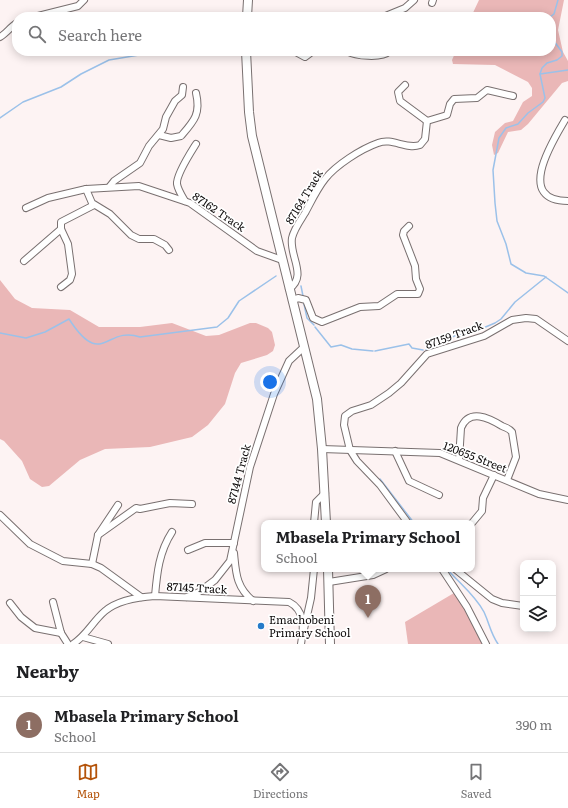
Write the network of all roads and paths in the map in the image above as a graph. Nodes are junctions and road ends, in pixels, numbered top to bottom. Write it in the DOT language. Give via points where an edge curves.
graph roads {
  1 [pos="84,0"];
  2 [pos="242,0"];
  3 [pos="248,0"];
  4 [pos="414,0"];
  5 [pos="54,12"];
  6 [pos="247,12"];
  7 [pos="247,12"];
  8 [pos="395,12"];
  9 [pos="12,26"];
  10 [pos="0,37"];
  11 [pos="246,56"];
  12 [pos="405,85"];
  13 [pos="183,87"];
  14 [pos="196,93"];
  15 [pos="513,96"];
  16 [pos="565,120"];
  17 [pos="427,121"];
  18 [pos="159,135"];
  19 [pos="196,144"];
  20 [pos="110,186"];
  21 [pos="86,189"];
  22 [pos="186,201"];
  23 [pos="568,201"];
  24 [pos="94,205"];
  25 [pos="26,208"];
  26 [pos="409,226"];
  27 [pos="61,229"];
  28 [pos="169,250"];
  29 [pos="282,260"];
  30 [pos="24,261"];
  31 [pos="61,287"];
  32 [pos="292,287"];
  33 [pos="295,300"];
  34 [pos="568,341"];
  35 [pos="304,347"];
  36 [pos="322,449"];
  37 [pos="350,450"];
  38 [pos="395,451"];
  39 [pos="459,460"];
  40 [pos="494,475"];
  41 [pos="507,480"];
  42 [pos="325,493"];
  43 [pos="439,496"];
  44 [pos="568,500"];
  45 [pos="192,504"];
  46 [pos="118,505"];
  47 [pos="0,515"];
  48 [pos="314,520"];
  49 [pos="326,520"];
  50 [pos="406,520"];
  51 [pos="474,520"];
  52 [pos="172,532"];
  53 [pos="98,535"];
  54 [pos="234,546"];
  55 [pos="188,550"];
  56 [pos="92,564"];
  57 [pos="314,572"];
  58 [pos="328,572"];
  59 [pos="380,572"];
  60 [pos="444,572"];
  61 [pos="459,572"];
  62 [pos="328,582"];
  63 [pos="155,596"];
  64 [pos="142,597"];
  65 [pos="187,597"];
  66 [pos="253,601"];
  67 [pos="53,602"];
  68 [pos="10,603"];
  69 [pos="520,606"];
  70 [pos="61,633"];
  71 [pos="303,633"];
  72 [pos="83,637"];
  73 [pos="68,644"];
  74 [pos="73,644"];
  75 [pos="108,644"];
  76 [pos="300,644"];
  77 [pos="330,644"];
  78 [pos="486,644"];
  1 -- 5 [label="street" via="78,6"];
  2 -- 6 [label="street"];
  3 -- 7 [label="main road"];
  4 -- 8 [label="street"];
  9 -- 10 [label="street"];
  11 -- 29 [label="main road" via="252,136"];
  12 -- 17 [label="street" via="398,92 400,101"];
  13 -- 18 [label="street" via="182,95 166,117"];
  14 -- 18 [label="street" via="199,108 196,117 181,136 171,138"];
  15 -- 17 [label="street" via="487,90 477,98 454,99 447,115"];
  16 -- 23 [label="street" via="544,160 540,180 549,197"];
  17 -- 32 [label="street, 87164 Track" via="425,139 420,145 410,146 388,141 377,143 336,167 324,179 294,232 292,246 298,280"];
  18 -- 20 [label="street" via="149,146 140,163"];
  19 -- 22 [label="street" via="177,182 179,191"];
  20 -- 21 [label="street, 87162 Track"];
  20 -- 22 [label="street, 87162 Track" via="139,186"];
  21 -- 24 [label="street"];
  21 -- 25 [label="street, 87162 Track" via="48,198"];
  22 -- 29 [label="street, 87162 Track" via="198,207 257,251"];
  24 -- 27 [label="street" via="62,220"];
  24 -- 28 [label="street" via="112,216 131,235 139,239 154,239 165,244"];
  26 -- 33 [label="street" via="403,235 415,266 420,289 418,294 397,294 379,306 360,307 322,322 313,318 306,300"];
  27 -- 30 [label="street"];
  27 -- 31 [label="street" via="68,244 72,274 70,280"];
  29 -- 32 [label="main road"];
  32 -- 33 [label="main road"];
  33 -- 35 [label="main road"];
  34 -- 37 [label="street, 87159 Track" via="536,319 521,318 502,325 484,336 427,354 389,393 371,405 345,416 344,425"];
  35 -- 36 [label="main road" via="317,399"];
  35 -- 54 [label="street, 87144 Track" via="289,361 274,394 250,467"];
  36 -- 37 [label="street, 120655 Street"];
  36 -- 42 [label="main road"];
  37 -- 38 [label="street, 120655 Street"];
  37 -- 50 [label="street" via="356,462 380,485"];
  38 -- 39 [label="street, 120655 Street" via="440,453"];
  38 -- 43 [label="street" via="409,481"];
  39 -- 40 [label="street, 120655 Street"];
  39 -- 41 [label="street" via="463,423 474,417 490,418 512,432 516,457"];
  40 -- 41 [label="street, 120655 Street"];
  40 -- 51 [label="street" via="483,498 482,511"];
  41 -- 44 [label="street, 120655 Street" via="544,495"];
  42 -- 48 [label="street" via="316,502"];
  42 -- 49 [label="main road"];
  45 -- 53 [label="street" via="170,503 136,508"];
  46 -- 53 [label="street"];
  47 -- 56 [label="street" via="30,544 63,561"];
  52 -- 63 [label="street" via="165,542 157,570"];
  53 -- 56 [label="street"];
  54 -- 55 [label="street" via="205,543"];
  54 -- 65 [label="street, 87144 Track" via="230,561 220,575 205,588"];
  54 -- 66 [label="street" via="237,580 242,590"];
  56 -- 64 [label="street" via="113,575"];
  57 -- 71 [label="street"];
  58 -- 62 [label="main road"];
  59 -- 62 [label="street"];
  60 -- 78 [label="street" via="467,607"];
  61 -- 69 [label="street" via="492,599"];
  62 -- 77 [label="main road"];
  63 -- 64 [label="street, 87145 Track"];
  63 -- 65 [label="street, 87145 Track"];
  64 -- 72 [label="street, 87145 Track" via="109,608"];
  65 -- 66 [label="street, 87145 Track"];
  66 -- 71 [label="street, 87145 Track" via="274,600 293,604 300,612"];
  67 -- 70 [label="street"];
  68 -- 70 [label="street" via="21,617 36,628"];
  70 -- 73 [label="street"];
  71 -- 76 [label="street, 87145 Track"];
  72 -- 74 [label="street, 87145 Track"];
  72 -- 75 [label="street"];
}
